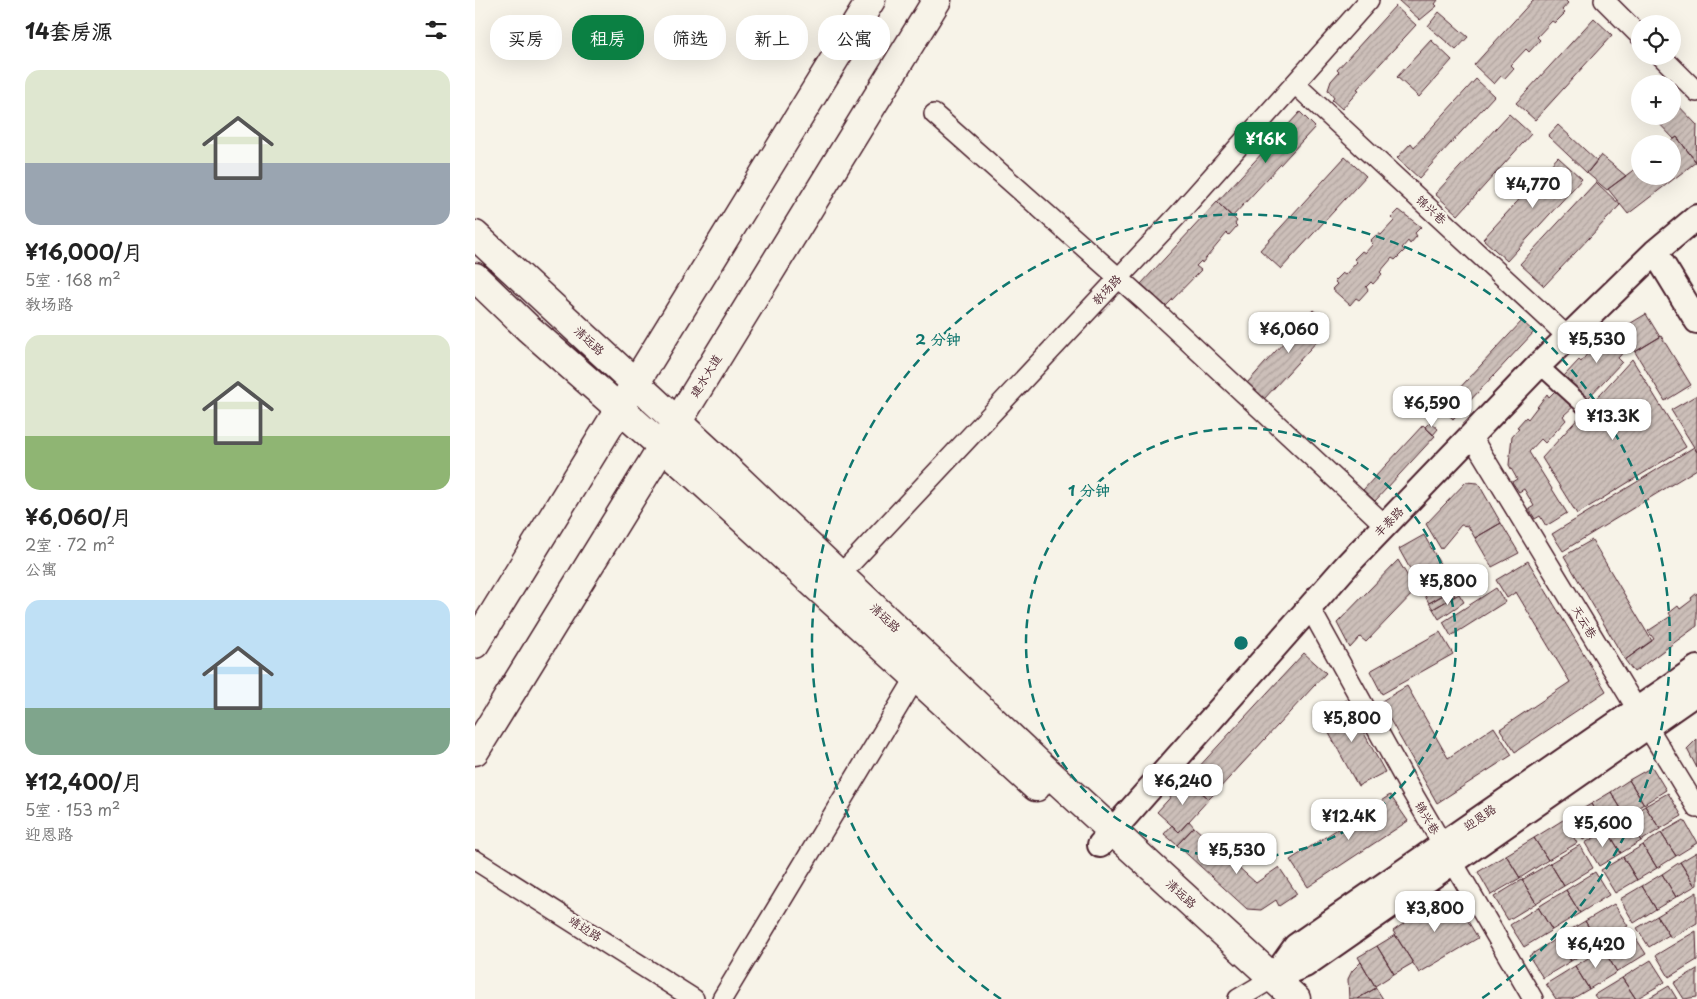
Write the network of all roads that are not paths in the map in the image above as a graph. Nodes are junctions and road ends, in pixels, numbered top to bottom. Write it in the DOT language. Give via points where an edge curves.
graph roads {
  1 [pos="871,0"];
  2 [pos="937,0"];
  3 [pos="1369,0"];
  4 [pos="1604,0"];
  5 [pos="1631,27"];
  6 [pos="1670,65"];
  7 [pos="1295,84"];
  8 [pos="1697,92"];
  9 [pos="934,114"];
  10 [pos="1697,217"];
  11 [pos="475,235"];
  12 [pos="1655,252"];
  13 [pos="475,277"];
  14 [pos="1118,278"];
  15 [pos="1697,321"];
  16 [pos="1567,336"];
  17 [pos="1539,365"];
  18 [pos="635,384"];
  19 [pos="1584,406"];
  20 [pos="620,408"];
  21 [pos="677,422"];
  22 [pos="1471,436"];
  23 [pos="663,446"];
  24 [pos="1386,526"];
  25 [pos="840,575"];
  26 [pos="1310,608"];
  27 [pos="475,644"];
  28 [pos="1697,668"];
  29 [pos="916,677"];
  30 [pos="1697,692"];
  31 [pos="1643,718"];
  32 [pos="475,751"];
  33 [pos="1697,808"];
  34 [pos="1106,838"];
  35 [pos="1448,853"];
  36 [pos="475,860"];
  37 [pos="1259,991"];
  38 [pos="694,999"];
  39 [pos="722,999"];
  40 [pos="1296,999"];
  41 [pos="1533,999"];
  1 -- 18 [label="main road"];
  2 -- 21 [label="main road, 建水大道"];
  3 -- 7 [label="street, 教场路"];
  4 -- 5 [label="street"];
  6 -- 8 [label="street"];
  7 -- 14 [label="street, 教场路"];
  7 -- 16 [label="street, 锦兴巷"];
  9 -- 14 [label="street"];
  10 -- 12 [label="street, 丰泰路"];
  11 -- 18 [label="main road, 清远路"];
  12 -- 15 [label="street"];
  12 -- 16 [label="street, 丰泰路"];
  13 -- 20 [label="main road, 清远路"];
  14 -- 24 [label="street"];
  14 -- 25 [label="street, 教场路"];
  16 -- 17 [label="street, 丰泰路"];
  17 -- 19 [label="street"];
  17 -- 22 [label="street, 丰泰路"];
  18 -- 20 [label="main road"];
  18 -- 21 [label="main road, 清远路"];
  20 -- 23 [label="main road, 清远路"];
  20 -- 27 [label="main road"];
  21 -- 23 [label="main road, 建水大道"];
  21 -- 25 [label="main road, 清远路"];
  22 -- 24 [label="street, 丰泰路"];
  22 -- 31 [label="street, 天云巷"];
  23 -- 29 [label="main road, 清远路"];
  23 -- 32 [label="main road, 建水大道"];
  24 -- 26 [label="street, 丰泰路"];
  25 -- 34 [label="main road, 清远路"];
  26 -- 34 [label="street, 丰泰路"];
  26 -- 35 [label="street, 锦兴巷"];
  28 -- 31 [label="street, 迎恩路"];
  29 -- 34 [label="main road, 清远路"];
  29 -- 39 [label="street"];
  30 -- 31 [label="street, 迎恩路"];
  31 -- 33 [label="street, 天云巷"];
  31 -- 35 [label="street, 迎恩路"];
  34 -- 37 [label="main road, 清远路"];
  35 -- 37 [label="street, 迎恩路" via="1305,965"];
  35 -- 41 [label="street, 锦兴巷"];
  36 -- 38 [label="street, 靖边路"];
  37 -- 40 [label="main road, 清远路"];
}
